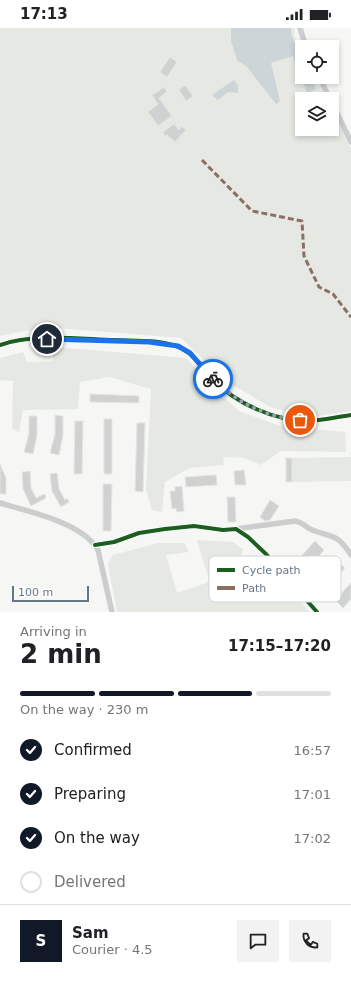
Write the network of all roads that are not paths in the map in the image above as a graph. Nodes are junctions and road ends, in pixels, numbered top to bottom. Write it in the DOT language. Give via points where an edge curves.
graph roads {
  1 [pos="300,28"];
  2 [pos="304,40"];
  3 [pos="339,117"];
  4 [pos="351,142"];
  5 [pos="0,345"];
  6 [pos="351,415"];
  7 [pos="0,503"];
  8 [pos="236,530"];
  9 [pos="96,545"];
  10 [pos="351,555"];
  11 [pos="268,556"];
  12 [pos="308,602"];
  13 [pos="112,612"];
  14 [pos="317,612"];
  1 -- 2 [label="street"];
  3 -- 4 [label="street"];
  5 -- 6 [label="street" via="32,339 77,339 178,346 190,353 225,390 254,408 291,420 309,421"];
  7 -- 9 [label="street" via="47,517 83,532"];
  8 -- 9 [label="street" via="194,526 165,529"];
  8 -- 10 [label="street" via="300,522 314,531 338,538"];
  8 -- 11 [label="street" via="248,537"];
  9 -- 13 [label="street"];
  12 -- 14 [label="street"];
}
